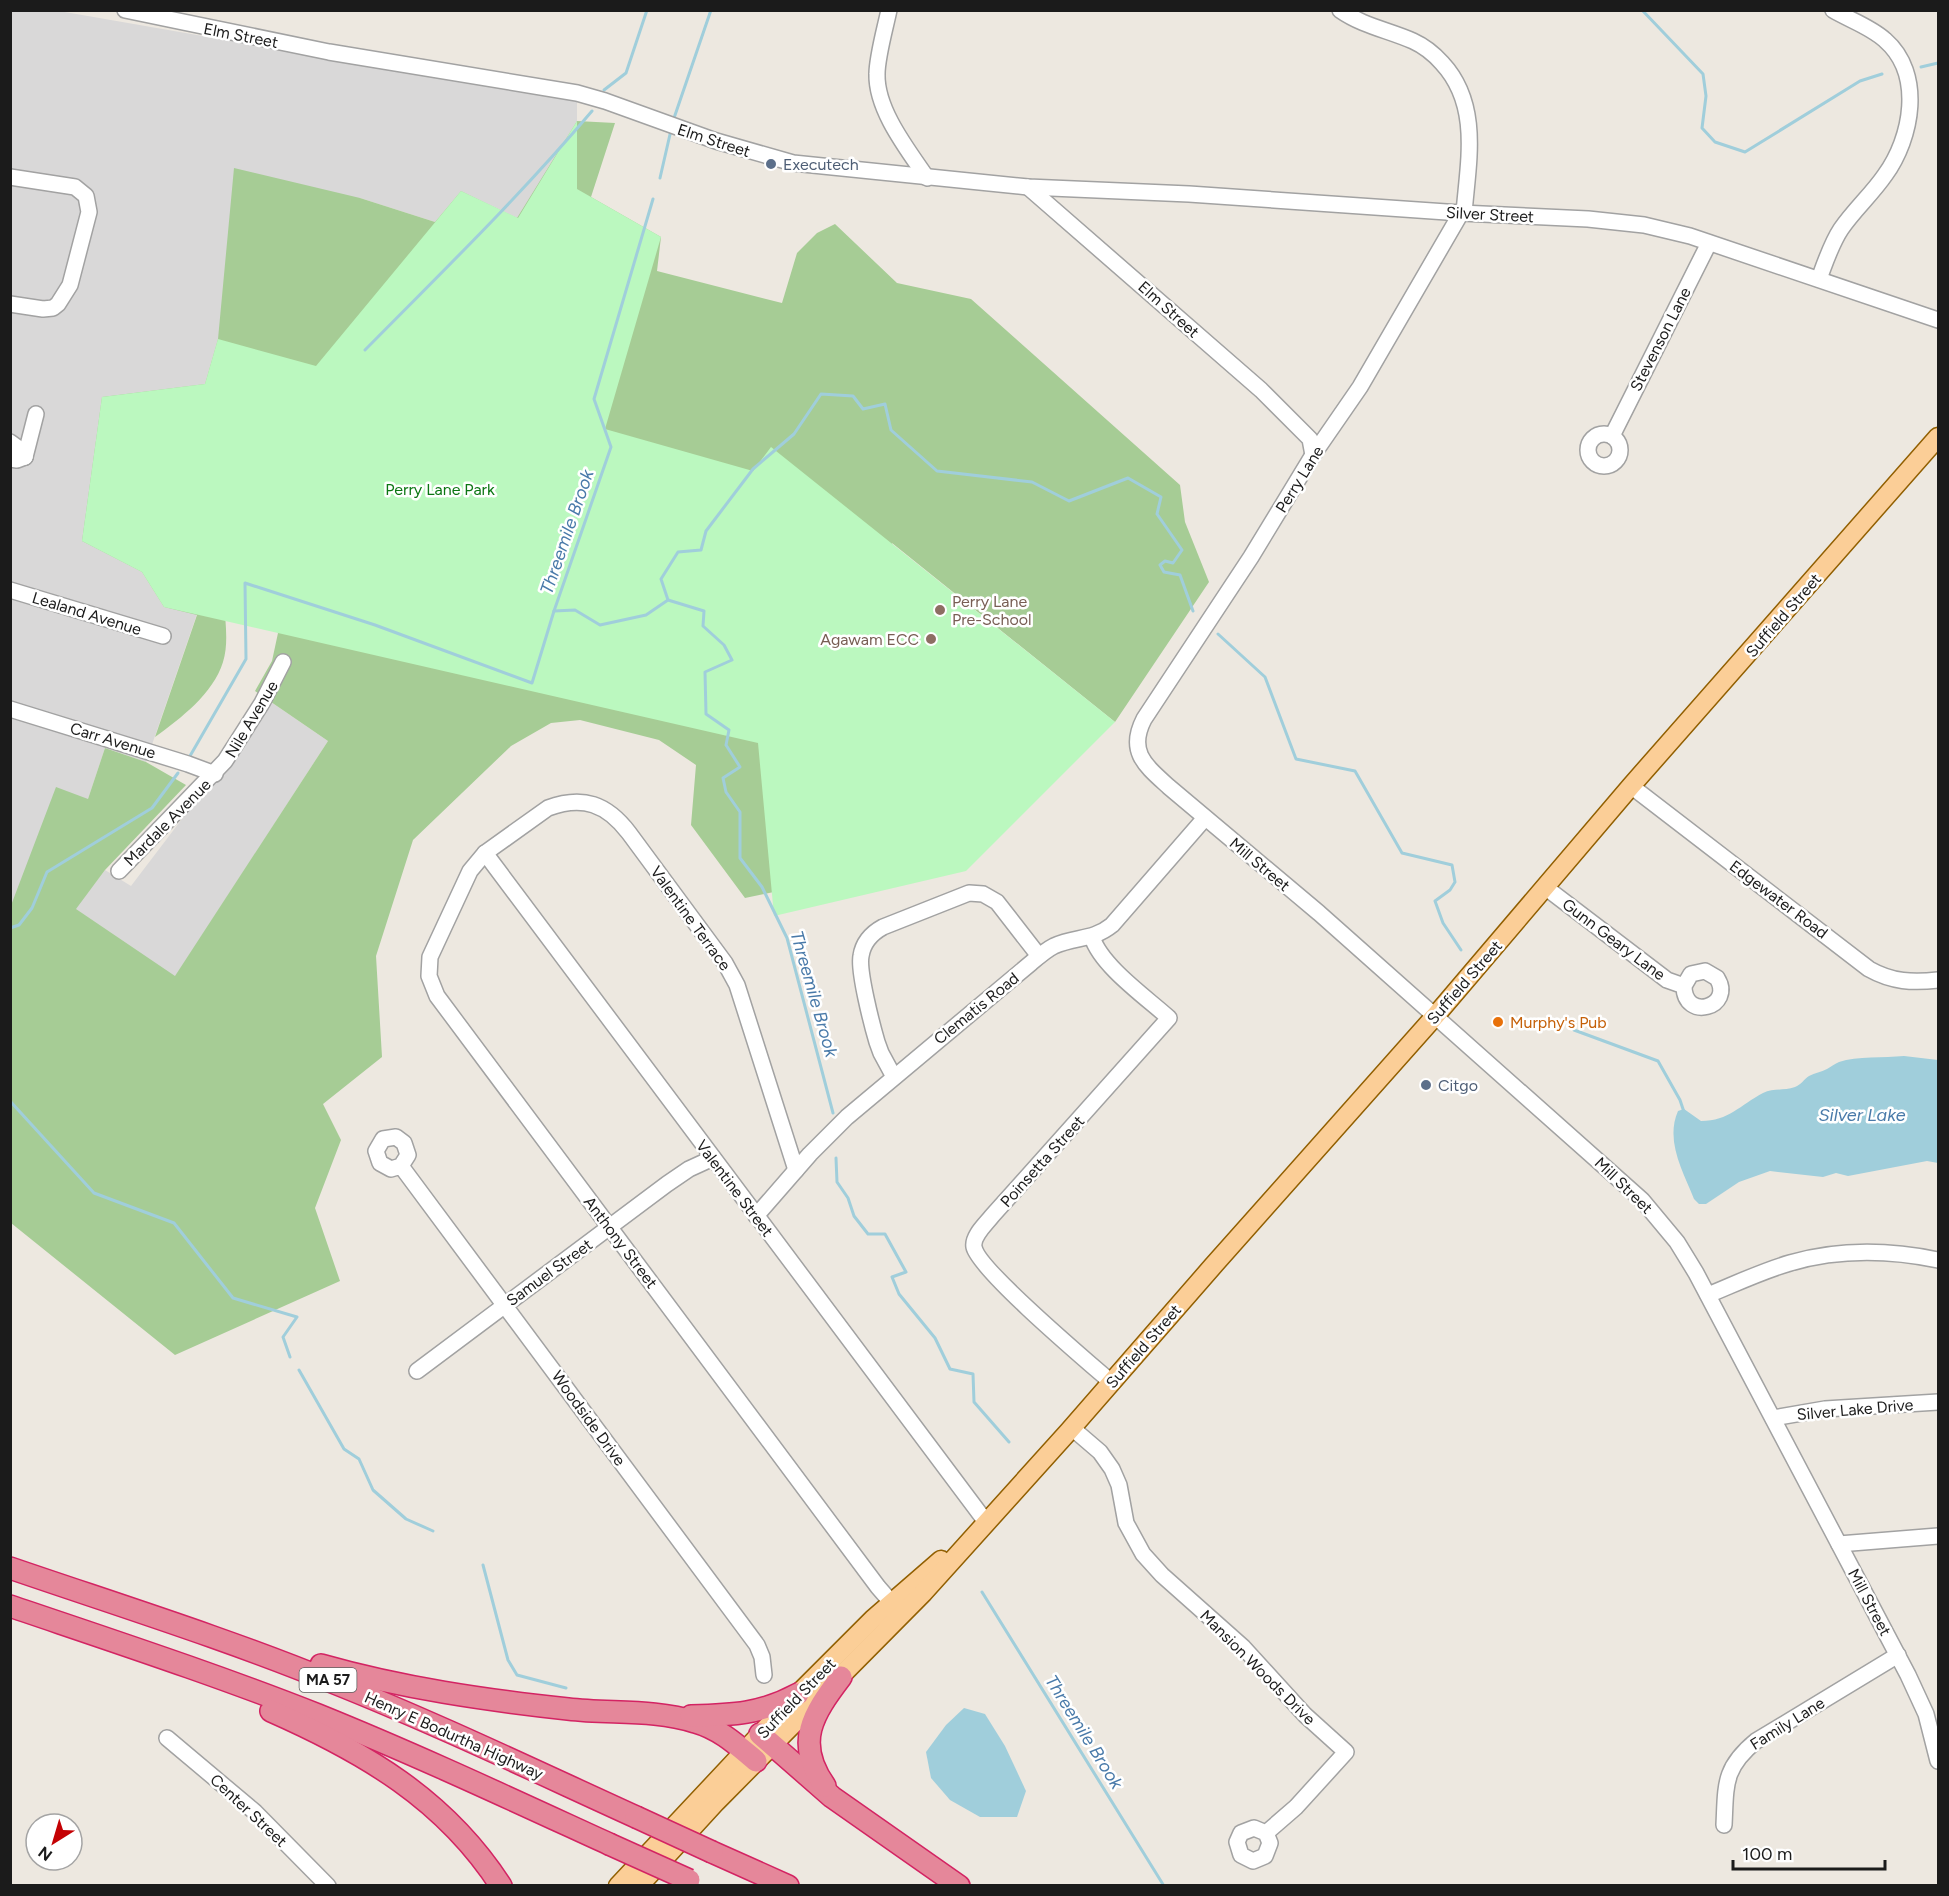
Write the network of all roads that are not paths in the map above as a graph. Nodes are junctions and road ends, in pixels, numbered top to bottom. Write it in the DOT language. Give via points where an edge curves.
graph roads {
  1 [pos="125,10"];
  2 [pos="889,10"];
  3 [pos="1340,10"];
  4 [pos="1833,10"];
  5 [pos="10,177"];
  6 [pos="927,178"];
  7 [pos="1028,187"];
  8 [pos="1463,213"];
  9 [pos="1709,243"];
  10 [pos="1819,279"];
  11 [pos="10,304"];
  12 [pos="1938,320"];
  13 [pos="36,414"];
  14 [pos="1612,436"];
  15 [pos="1938,437"];
  16 [pos="10,442"];
  17 [pos="1313,455"];
  18 [pos="18,458"];
  19 [pos="10,590"];
  20 [pos="163,636"];
  21 [pos="284,662"];
  22 [pos="10,709"];
  23 [pos="1137,744"];
  24 [pos="215,774"];
  25 [pos="1632,786"];
  26 [pos="1205,818"];
  27 [pos="485,853"];
  28 [pos="119,871"];
  29 [pos="1545,887"];
  30 [pos="1092,937"];
  31 [pos="1039,956"];
  32 [pos="1938,980"];
  33 [pos="1684,986"];
  34 [pos="1436,1015"];
  35 [pos="894,1077"];
  36 [pos="713,1158"];
  37 [pos="401,1166"];
  38 [pos="796,1170"];
  39 [pos="756,1216"];
  40 [pos="609,1227"];
  41 [pos="1938,1260"];
  42 [pos="1708,1295"];
  43 [pos="505,1304"];
  44 [pos="417,1371"];
  45 [pos="1111,1382"];
  46 [pos="1938,1402"];
  47 [pos="1773,1418"];
  48 [pos="1072,1428"];
  49 [pos="986,1522"];
  50 [pos="1938,1536"];
  51 [pos="1839,1544"];
  52 [pos="10,1568"];
  53 [pos="10,1605"];
  54 [pos="897,1609"];
  55 [pos="157,1619"];
  56 [pos="75,1628"];
  57 [pos="1898,1655"];
  58 [pos="764,1675"];
  59 [pos="841,1677"];
  60 [pos="798,1694"];
  61 [pos="667,1716"];
  62 [pos="167,1738"];
  63 [pos="766,1740"];
  64 [pos="750,1756"];
  65 [pos="1938,1761"];
  66 [pos="832,1797"];
  67 [pos="1724,1825"];
  68 [pos="1266,1833"];
  69 [pos="695,1883"];
  70 [pos="328,1886"];
  71 [pos="501,1886"];
  72 [pos="618,1886"];
  73 [pos="639,1886"];
  74 [pos="788,1886"];
  75 [pos="958,1886"];
  1 -- 6 [label="street, Elm Street" via="329,52 577,93 793,163"];
  2 -- 6 [label="street" via="877,83 892,124"];
  3 -- 8 [label="street" via="1360,22 1413,41 1435,56 1452,75 1464,98 1469,121"];
  4 -- 10 [label="street" via="1879,35 1894,50 1906,73 1909,106 1898,155 1837,235"];
  5 -- 11 [label="street" via="75,187 86,196 89,212 70,285 58,304 43,309"];
  6 -- 7 [label="street, Elm Street"];
  7 -- 8 [label="street, Silver Street"];
  7 -- 17 [label="street, Elm Street" via="1261,390 1310,439"];
  8 -- 9 [label="street, Silver Street" via="1644,225"];
  8 -- 17 [label="street, Perry Lane" via="1360,387"];
  9 -- 10 [label="street, Silver Street"];
  9 -- 14 [label="street, Stevenson Lane"];
  10 -- 12 [label="street, Silver Street"];
  13 -- 18 [label="street"];
  15 -- 25 [label="main road, Suffield Street"];
  16 -- 18 [label="street" via="21,450"];
  17 -- 23 [label="street, Perry Lane" via="1150,708 1141,724"];
  19 -- 20 [label="street, Lealand Avenue"];
  21 -- 24 [label="street, Nile Avenue"];
  22 -- 24 [label="street, Carr Avenue"];
  23 -- 26 [label="street, Mill Street" via="1147,766"];
  24 -- 28 [label="street, Mardale Avenue"];
  25 -- 29 [label="main road, Suffield Street"];
  25 -- 32 [label="street, Edgewater Road" via="1869,969 1897,980"];
  26 -- 30 [label="street, Clematis Road" via="1112,925"];
  26 -- 34 [label="street, Mill Street"];
  27 -- 36 [label="street, Valentine Street"];
  27 -- 38 [label="street, Valentine Terrace" via="560,803 587,803 616,818 725,963 737,985"];
  27 -- 40 [label="street, Anthony Street" via="470,871 433,949 429,966 431,984"];
  29 -- 33 [label="street, Gunn Geary Lane" via="1668,980"];
  29 -- 34 [label="main road, Suffield Street"];
  30 -- 31 [label="street, Clematis Road" via="1055,946"];
  30 -- 45 [label="street, Poinsetta Street" via="1108,963 1169,1018 992,1216 974,1243 984,1264"];
  31 -- 35 [label="street, Clematis Road"];
  31 -- 35 [label="street" via="997,902 979,893 962,895 873,934 863,947 860,965 877,1042"];
  34 -- 42 [label="street, Mill Street" via="1642,1200 1677,1242"];
  34 -- 45 [label="main road, Suffield Street"];
  35 -- 38 [label="street, Clematis Road" via="847,1117"];
  36 -- 39 [label="street, Valentine Street"];
  36 -- 40 [label="street, Samuel Street" via="678,1177"];
  37 -- 43 [label="street, Woodside Drive"];
  38 -- 39 [label="street, Clematis Road"];
  39 -- 49 [label="street, Valentine Street"];
  40 -- 43 [label="street, Samuel Street"];
  40 -- 54 [label="street, Anthony Street"];
  41 -- 42 [label="street" via="1870,1252 1820,1256 1788,1263"];
  42 -- 47 [label="street, Mill Street"];
  43 -- 44 [label="street, Samuel Street"];
  43 -- 58 [label="street, Woodside Drive" via="757,1645"];
  45 -- 48 [label="main road, Suffield Street"];
  46 -- 47 [label="street, Silver Lake Drive" via="1825,1409"];
  47 -- 51 [label="street, Mill Street"];
  48 -- 49 [label="main road, Suffield Street"];
  48 -- 68 [label="street, Mansion Woods Drive" via="1100,1452 1112,1469 1126,1522 1143,1554 1243,1647 1346,1752 1296,1807"];
  49 -- 54 [label="main road, Suffield Street"];
  50 -- 51 [label="street"];
  51 -- 57 [label="street, Mill Street"];
  52 -- 55 [label="highway, Henry E Bodurtha Highway / MA 57"];
  53 -- 56 [label="highway, MA 57"];
  54 -- 59 [label="main road, Suffield Street"];
  54 -- 60 [label="main road, Suffield Street"];
  55 -- 61 [label="highway" via="413,1688 571,1709"];
  55 -- 74 [label="highway, Henry E Bodurtha Highway / MA 57, bridge" via="340,1685"];
  56 -- 69 [label="highway, MA 57, bridge" via="317,1715"];
  56 -- 71 [label="highway" via="291,1720 359,1754 435,1807 468,1841"];
  57 -- 65 [label="street, Mill Street" via="1926,1714"];
  57 -- 67 [label="street, Family Lane" via="1744,1750 1729,1771"];
  59 -- 63 [label="main road, Suffield Street"];
  59 -- 66 [label="highway" via="818,1709 809,1732 815,1769"];
  60 -- 61 [label="highway" via="758,1711"];
  60 -- 63 [label="main road, Suffield Street"];
  61 -- 64 [label="highway" via="712,1728"];
  62 -- 70 [label="street, Center Street" via="255,1812"];
  63 -- 64 [label="main road, Suffield Street"];
  63 -- 66 [label="highway"];
  64 -- 72 [label="main road, Suffield Street"];
  64 -- 73 [label="main road, Suffield Street"];
  66 -- 75 [label="highway"];
}
